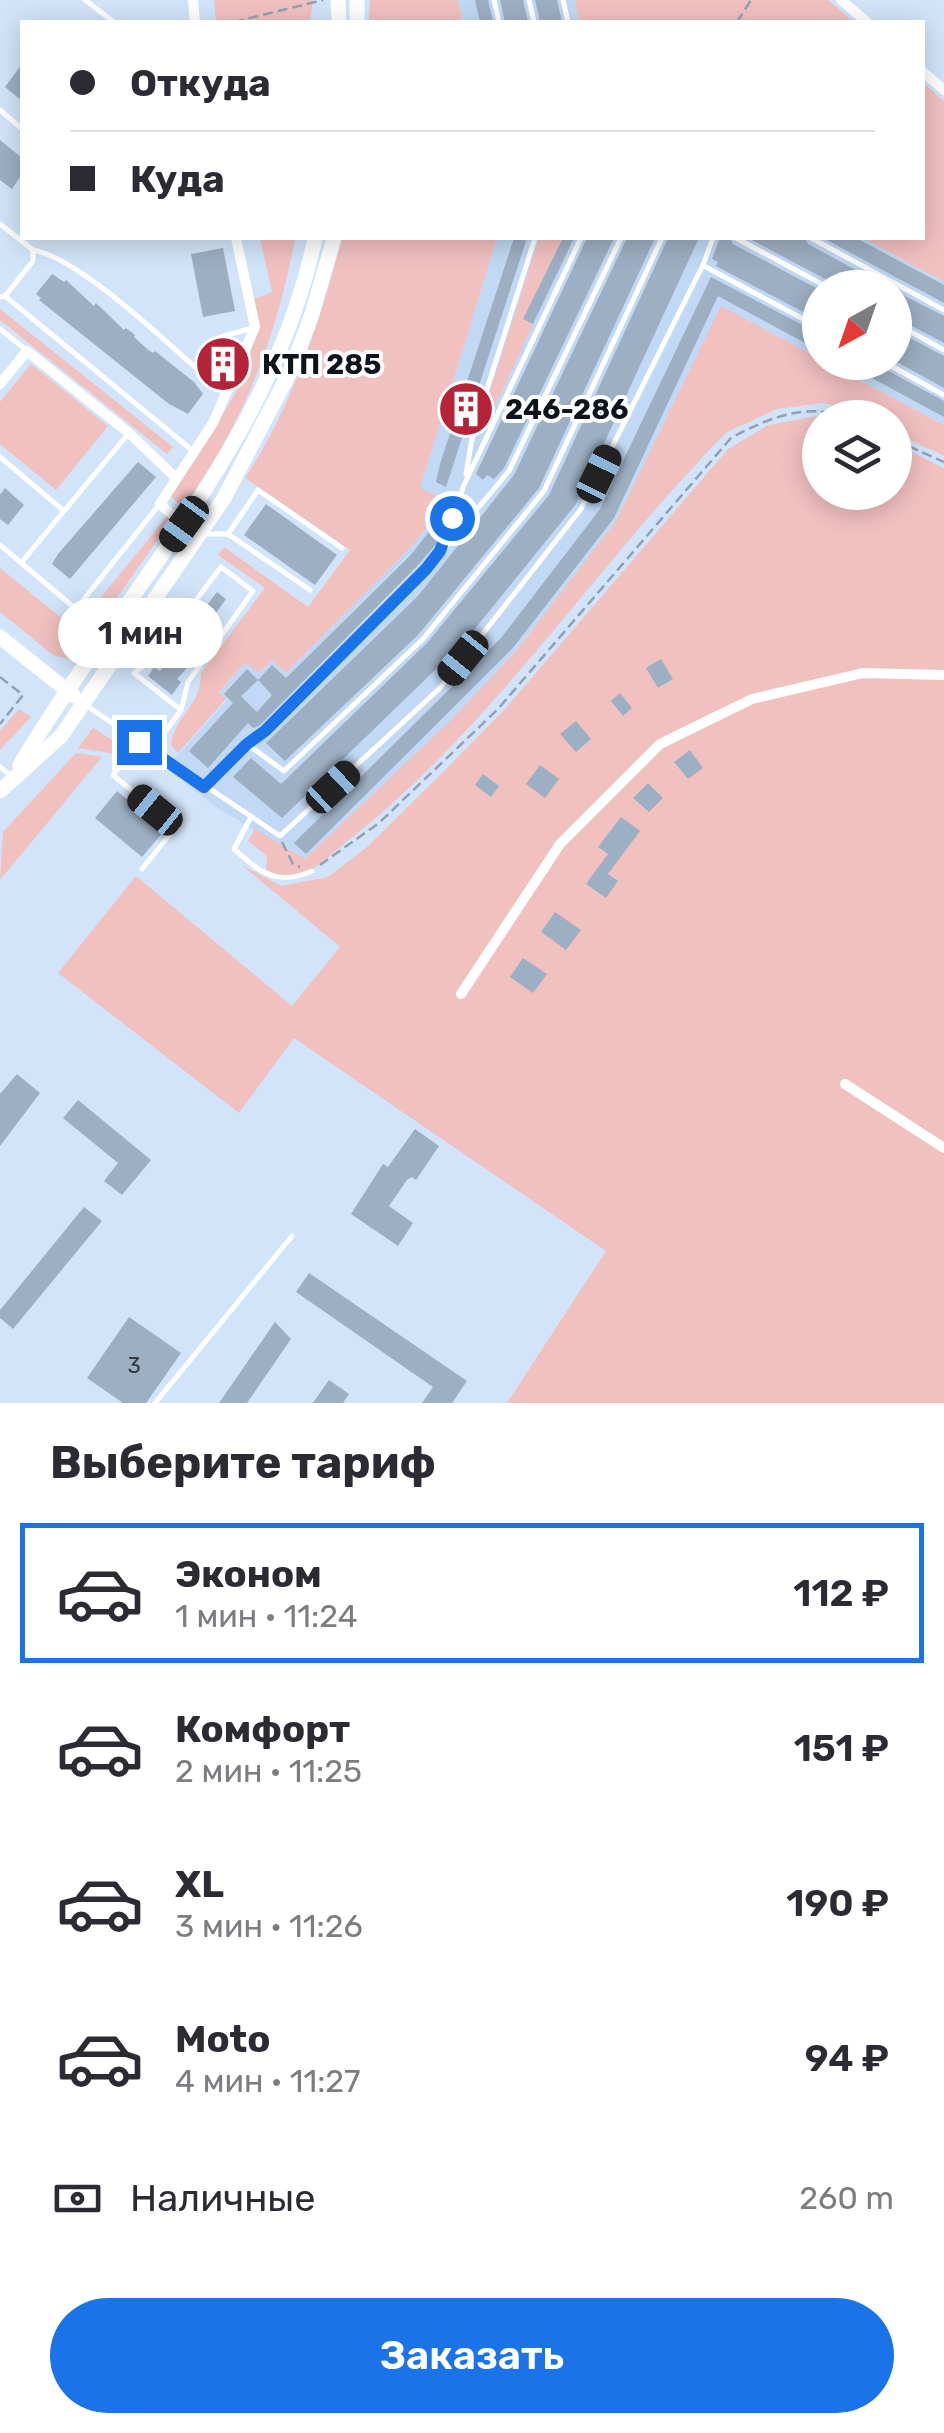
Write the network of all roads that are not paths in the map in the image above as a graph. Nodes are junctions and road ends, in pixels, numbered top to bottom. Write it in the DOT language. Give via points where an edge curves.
graph roads {
  1 [pos="85,0"];
  2 [pos="841,0"];
  3 [pos="111,20"];
  4 [pos="865,20"];
  5 [pos="925,74"];
  6 [pos="944,90"];
  7 [pos="0,110"];
  8 [pos="20,127"];
  9 [pos="0,224"];
  10 [pos="20,240"];
  11 [pos="20,240"];
  12 [pos="236,240"];
  13 [pos="314,240"];
  14 [pos="333,240"];
  15 [pos="534,240"];
  16 [pos="580,240"];
  17 [pos="619,240"];
  18 [pos="661,240"];
  19 [pos="712,240"];
  20 [pos="740,240"];
  21 [pos="815,240"];
  22 [pos="33,250"];
  23 [pos="703,265"];
  24 [pos="802,273"];
  25 [pos="2,297"];
  26 [pos="944,310"];
  27 [pos="802,318"];
  28 [pos="255,327"];
  29 [pos="0,329"];
  30 [pos="912,332"];
  31 [pos="220,337"];
  32 [pos="944,350"];
  33 [pos="27,351"];
  34 [pos="912,377"];
  35 [pos="0,384"];
  36 [pos="944,394"];
  37 [pos="226,396"];
  38 [pos="129,434"];
  39 [pos="193,451"];
  40 [pos="0,458"];
  41 [pos="176,478"];
  42 [pos="464,485"];
  43 [pos="160,504"];
  44 [pos="64,511"];
  45 [pos="184,524"];
  46 [pos="200,534"];
  47 [pos="228,534"];
  48 [pos="0,545"];
  49 [pos="342,548"];
  50 [pos="440,551"];
  51 [pos="21,563"];
  52 [pos="310,590"];
  53 [pos="0,636"];
  54 [pos="126,643"];
  55 [pos="150,661"];
  56 [pos="944,674"];
  57 [pos="66,690"];
  58 [pos="84,704"];
  59 [pos="181,710"];
  60 [pos="139,742"];
  61 [pos="247,744"];
  62 [pos="152,750"];
  63 [pos="6,772"];
  64 [pos="204,787"];
  65 [pos="0,791"];
  66 [pos="251,817"];
  67 [pos="142,869"];
  68 [pos="312,871"];
  69 [pos="461,994"];
  70 [pos="845,1084"];
  71 [pos="944,1148"];
  72 [pos="292,1236"];
  73 [pos="155,1403"];
  1 -- 3 [label="lane"];
  2 -- 4 [label="street"];
  5 -- 6 [label="street"];
  7 -- 8 [label="lane"];
  9 -- 11 [label="lane"];
  10 -- 22 [label="lane"];
  12 -- 28 [label="street"];
  13 -- 45 [label="main road" via="275,366"];
  14 -- 46 [label="main road" via="291,370"];
  15 -- 42 [label="lane" via="473,432"];
  16 -- 42 [label="lane"];
  17 -- 50 [label="lane" via="509,471"];
  18 -- 61 [label="lane" via="544,492 423,639 284,771"];
  19 -- 23 [label="lane"];
  20 -- 24 [label="lane"];
  21 -- 26 [label="lane"];
  22 -- 25 [label="lane" via="34,261"];
  22 -- 37 [label="lane" via="49,253 114,298"];
  23 -- 27 [label="lane"];
  23 -- 66 [label="lane" via="581,509 440,688 280,836"];
  25 -- 39 [label="lane"];
  28 -- 31 [label="lane"];
  28 -- 37 [label="street"];
  29 -- 33 [label="lane"];
  30 -- 32 [label="lane"];
  33 -- 35 [label="street"];
  33 -- 38 [label="street"];
  34 -- 36 [label="lane"];
  37 -- 39 [label="street"];
  38 -- 41 [label="street"];
  38 -- 44 [label="lane"];
  39 -- 41 [label="street"];
  40 -- 44 [label="lane"];
  41 -- 43 [label="street"];
  42 -- 50 [label="lane"];
  43 -- 45 [label="street"];
  43 -- 51 [label="lane" via="76,609"];
  44 -- 51 [label="lane"];
  45 -- 46 [label="lane"];
  45 -- 57 [label="main road"];
  46 -- 47 [label="lane"];
  46 -- 54 [label="main road"];
  47 -- 49 [label="lane" via="258,490"];
  47 -- 52 [label="lane"];
  48 -- 51 [label="lane"];
  50 -- 61 [label="lane"];
  53 -- 57 [label="main road"];
  54 -- 55 [label="lane"];
  54 -- 58 [label="main road"];
  55 -- 59 [label="lane" via="134,673"];
  55 -- 59 [label="lane" via="221,567 254,591 188,682"];
  56 -- 69 [label="street" via="863,673 752,700 660,744 560,844"];
  57 -- 58 [label="main road"];
  57 -- 63 [label="main road"];
  58 -- 60 [label="lane"];
  58 -- 63 [label="main road" via="61,736"];
  59 -- 62 [label="lane"];
  60 -- 62 [label="lane"];
  60 -- 67 [label="lane" via="113,775 176,827"];
  61 -- 64 [label="lane"];
  62 -- 64 [label="lane"];
  63 -- 65 [label="main road"];
  64 -- 66 [label="lane"];
  66 -- 68 [label="lane" via="234,849 256,869 292,880"];
  70 -- 71 [label="street"];
  72 -- 73 [label="lane"];
}
